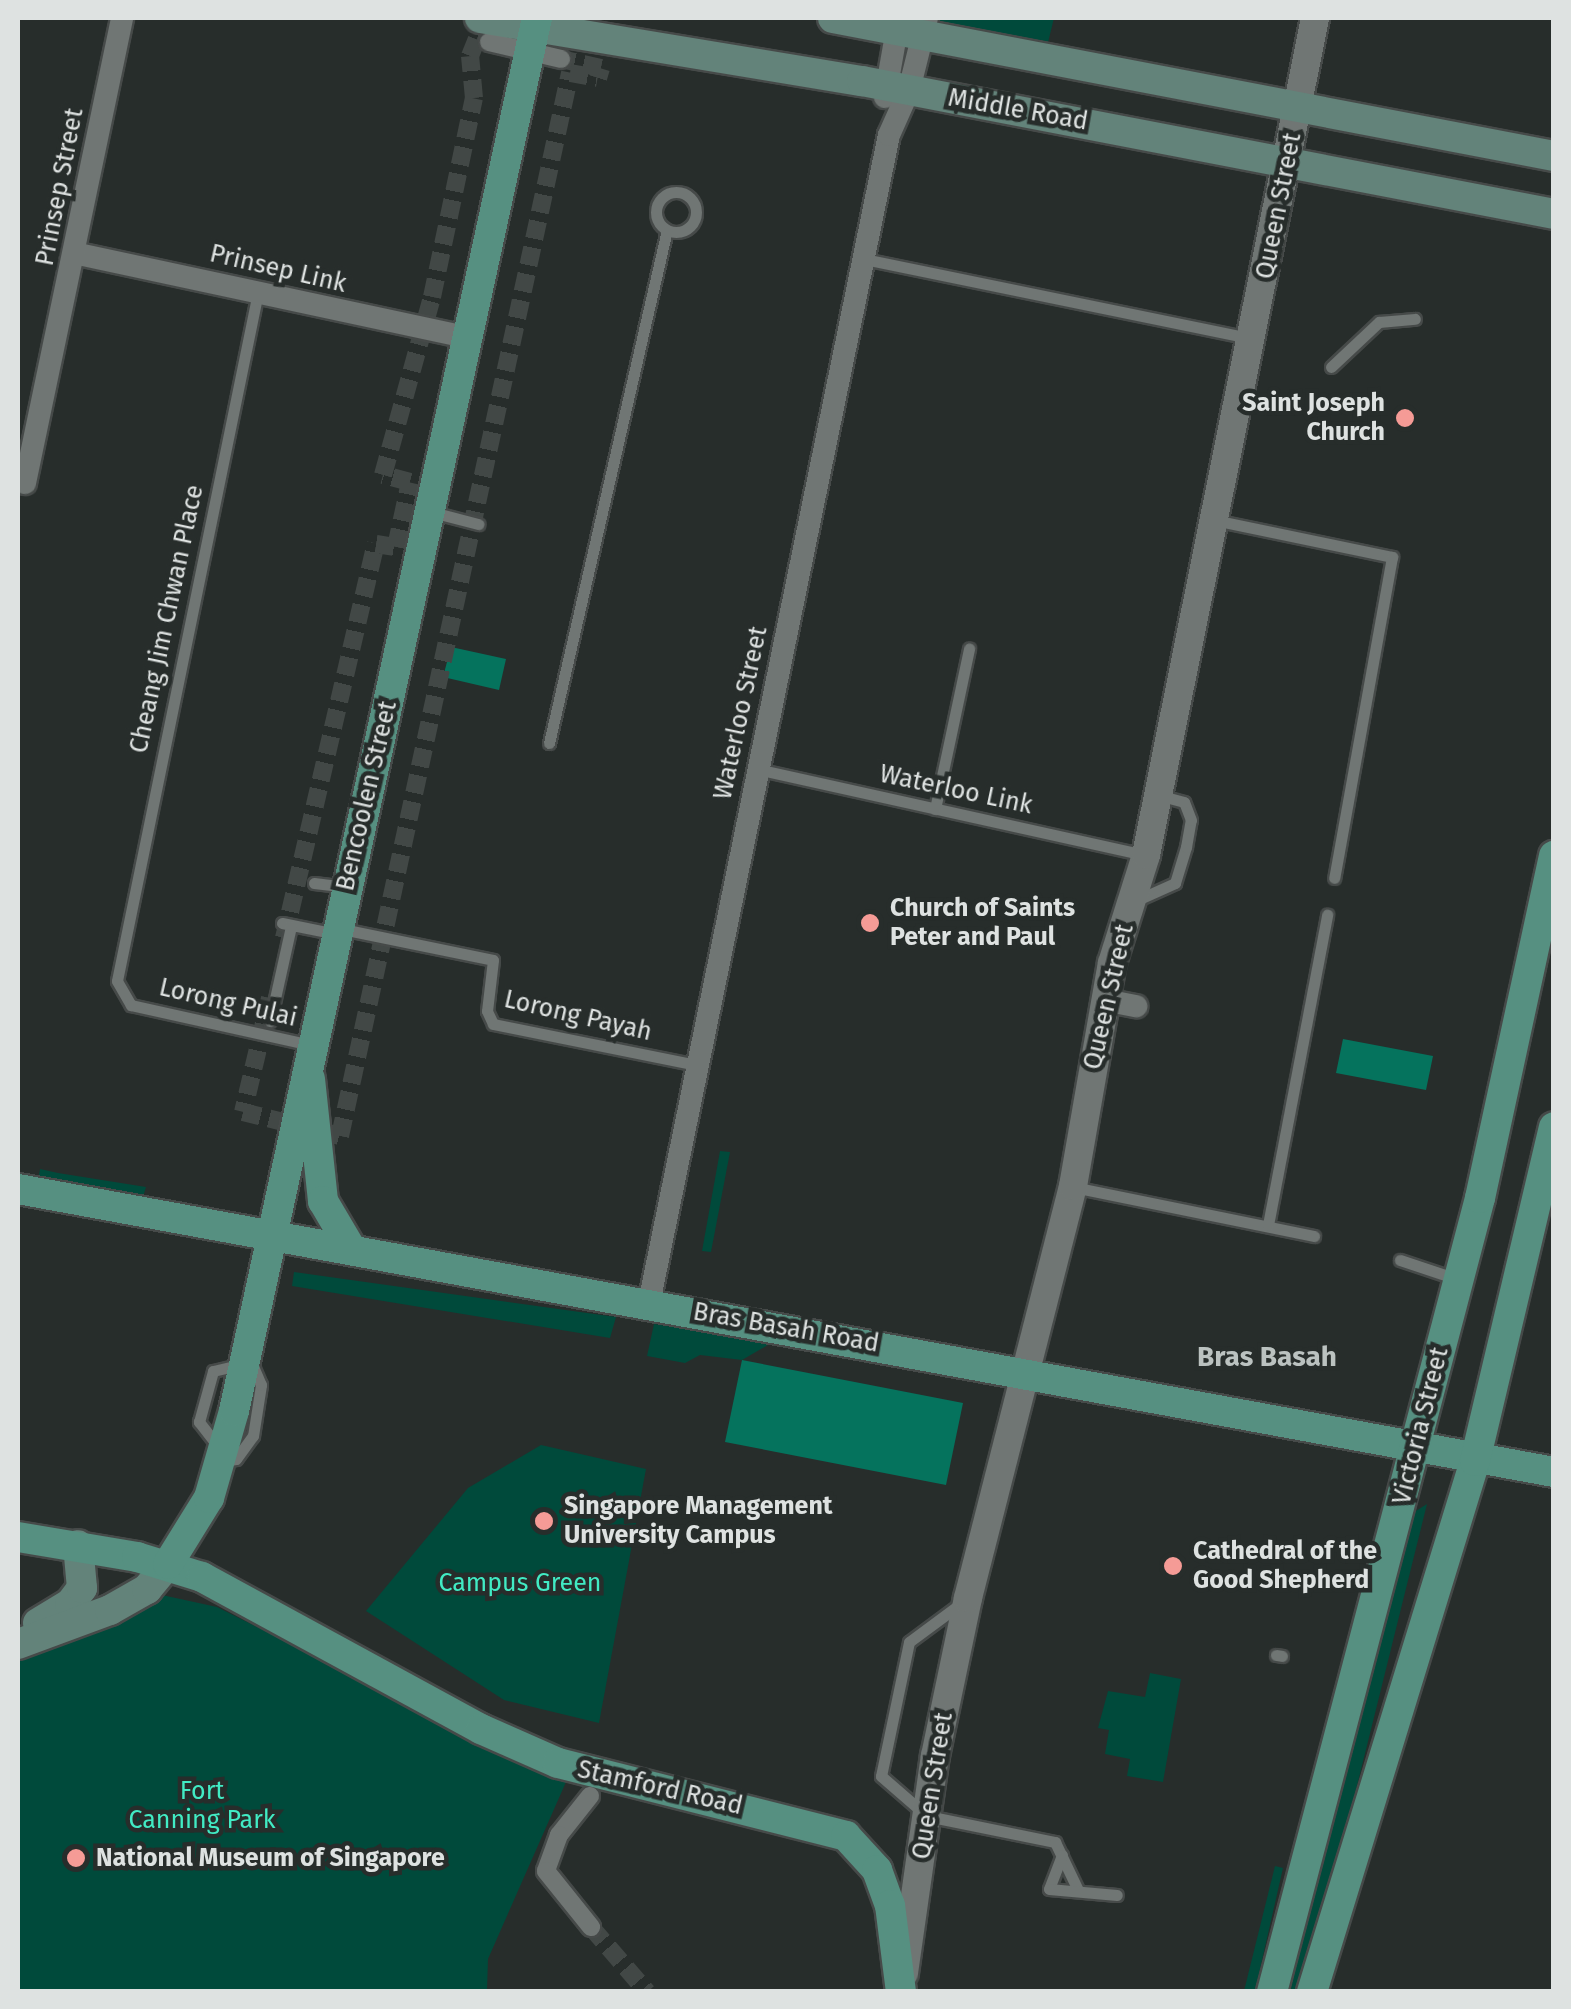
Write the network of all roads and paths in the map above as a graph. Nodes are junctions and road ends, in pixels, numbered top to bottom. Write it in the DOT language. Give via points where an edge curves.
graph roads {
  1 [pos="122,18"];
  2 [pos="832,18"];
  3 [pos="1315,18"];
  4 [pos="912,25"];
  5 [pos="485,30"];
  6 [pos="534,32"];
  7 [pos="561,59"];
  8 [pos="896,88"];
  9 [pos="1298,111"];
  10 [pos="1554,156"];
  11 [pos="1287,159"];
  12 [pos="1554,214"];
  13 [pos="667,230"];
  14 [pos="74,253"];
  15 [pos="864,260"];
  16 [pos="258,292"];
  17 [pos="1415,319"];
  18 [pos="470,338"];
  19 [pos="1252,339"];
  20 [pos="1331,367"];
  21 [pos="24,484"];
  22 [pos="432,512"];
  23 [pos="1214,520"];
  24 [pos="478,524"];
  25 [pos="968,650"];
  26 [pos="549,743"];
  27 [pos="757,770"];
  28 [pos="1158,795"];
  29 [pos="935,808"];
  30 [pos="1146,855"];
  31 [pos="1554,856"];
  32 [pos="1334,878"];
  33 [pos="314,883"];
  34 [pos="346,887"];
  35 [pos="1135,902"];
  36 [pos="1328,915"];
  37 [pos="337,931"];
  38 [pos="120,956"];
  39 [pos="1104,1000"];
  40 [pos="1136,1006"];
  41 [pos="270,1022"];
  42 [pos="309,1054"];
  43 [pos="697,1065"];
  44 [pos="1554,1127"];
  45 [pos="1073,1186"];
  46 [pos="18,1189"];
  47 [pos="1268,1225"];
  48 [pos="270,1233"];
  49 [pos="1314,1236"];
  50 [pos="350,1247"];
  51 [pos="1400,1260"];
  52 [pos="1459,1279"];
  53 [pos="648,1303"];
  54 [pos="1028,1372"];
  55 [pos="1417,1451"];
  56 [pos="1474,1460"];
  57 [pos="1554,1472"];
  58 [pos="18,1537"];
  59 [pos="78,1546"];
  60 [pos="168,1564"];
  61 [pos="968,1598"];
  62 [pos="18,1633"];
  63 [pos="18,1644"];
  64 [pos="590,1796"];
  65 [pos="927,1816"];
  66 [pos="1062,1855"];
  67 [pos="1078,1890"];
  68 [pos="1116,1895"];
  69 [pos="591,1927"];
  70 [pos="902,1983"];
  71 [pos="1272,1992"];
  72 [pos="1312,1992"];
  1 -- 14 [label="street, Prinsep Street"];
  2 -- 4 [label="main road"];
  3 -- 9 [label="street, Queen Street"];
  4 -- 8 [label="street, Waterloo Street"];
  4 -- 9 [label="main road"];
  5 -- 6 [label="main road, Middle Road"];
  6 -- 7 [label="street"];
  6 -- 8 [label="main road, Middle Road"];
  6 -- 18 [label="main road, Bencoolen Street"];
  8 -- 11 [label="main road, Middle Road"];
  8 -- 15 [label="street, Waterloo Street"];
  9 -- 10 [label="main road"];
  9 -- 11 [label="street, Queen Street"];
  11 -- 12 [label="main road, Middle Road"];
  11 -- 19 [label="street, Queen Street"];
  13 -- 26 [label="lane"];
  14 -- 16 [label="street, Prinsep Link"];
  14 -- 21 [label="street, Prinsep Street"];
  15 -- 19 [label="lane"];
  15 -- 27 [label="street, Waterloo Street"];
  16 -- 18 [label="street, Prinsep Link"];
  16 -- 38 [label="lane, Cheang Jim Chwan Place"];
  17 -- 20 [label="lane" via="1380,322"];
  18 -- 22 [label="main road, Bencoolen Street"];
  19 -- 23 [label="street, Queen Street"];
  22 -- 24 [label="lane"];
  22 -- 34 [label="main road, Bencoolen Street"];
  23 -- 28 [label="street, Queen Street"];
  23 -- 32 [label="lane" via="1340,551 1392,556"];
  25 -- 29 [label="lane"];
  27 -- 29 [label="lane, Waterloo Link"];
  27 -- 43 [label="street, Waterloo Street"];
  28 -- 30 [label="street, Queen Street"];
  28 -- 35 [label="lane" via="1184,802 1191,820 1186,847 1175,883"];
  29 -- 30 [label="lane, Waterloo Link"];
  30 -- 35 [label="street, Queen Street"];
  31 -- 52 [label="main road, Victoria Street"];
  33 -- 34 [label="lane"];
  34 -- 37 [label="main road, Bencoolen Street"];
  35 -- 39 [label="street, Queen Street"];
  36 -- 47 [label="lane"];
  37 -- 41 [label="lane" via="287,925"];
  37 -- 42 [label="main road, Bencoolen Street"];
  37 -- 43 [label="lane, Lorong Payah" via="492,960 487,1011 494,1024"];
  38 -- 42 [label="lane, Lorong Pulai" via="118,989 130,1004"];
  39 -- 40 [label="street"];
  39 -- 45 [label="street, Queen Street"];
  42 -- 48 [label="main road, Bencoolen Street"];
  42 -- 50 [label="main road" via="323,1201"];
  43 -- 53 [label="street, Waterloo Street"];
  44 -- 56 [label="main road"];
  45 -- 47 [label="lane"];
  45 -- 54 [label="street, Queen Street"];
  46 -- 48 [label="main road, Bras Basah Road"];
  47 -- 49 [label="lane"];
  48 -- 50 [label="main road, Bras Basah Road"];
  48 -- 60 [label="main road, Bencoolen Street" via="221,1457 188,1542"];
  50 -- 53 [label="main road, Bras Basah Road"];
  51 -- 52 [label="lane"];
  52 -- 55 [label="main road, Victoria Street"];
  53 -- 54 [label="main road, Bras Basah Road"];
  54 -- 55 [label="main road, Bras Basah Road"];
  54 -- 61 [label="street, Queen Street"];
  55 -- 56 [label="main road, Bras Basah Road"];
  55 -- 71 [label="main road, Victoria Street"];
  56 -- 57 [label="main road, Bras Basah Road"];
  56 -- 72 [label="main road"];
  58 -- 59 [label="main road, Stamford Road"];
  59 -- 60 [label="main road, Stamford Road"];
  59 -- 62 [label="main road" via="82,1588 55,1615"];
  60 -- 63 [label="main road" via="146,1589 110,1610"];
  60 -- 70 [label="main road, Stamford Road" via="558,1763 846,1836 877,1870"];
  61 -- 65 [label="street, Queen Street"];
  61 -- 65 [label="lane" via="908,1642 880,1770 885,1782"];
  64 -- 69 [label="street" via="558,1835 546,1871"];
  65 -- 66 [label="lane" via="1040,1837 1055,1842"];
  65 -- 70 [label="street, Queen Street"];
  66 -- 67 [label="lane"];
  66 -- 67 [label="lane" via="1049,1889"];
  67 -- 68 [label="lane"];
}
